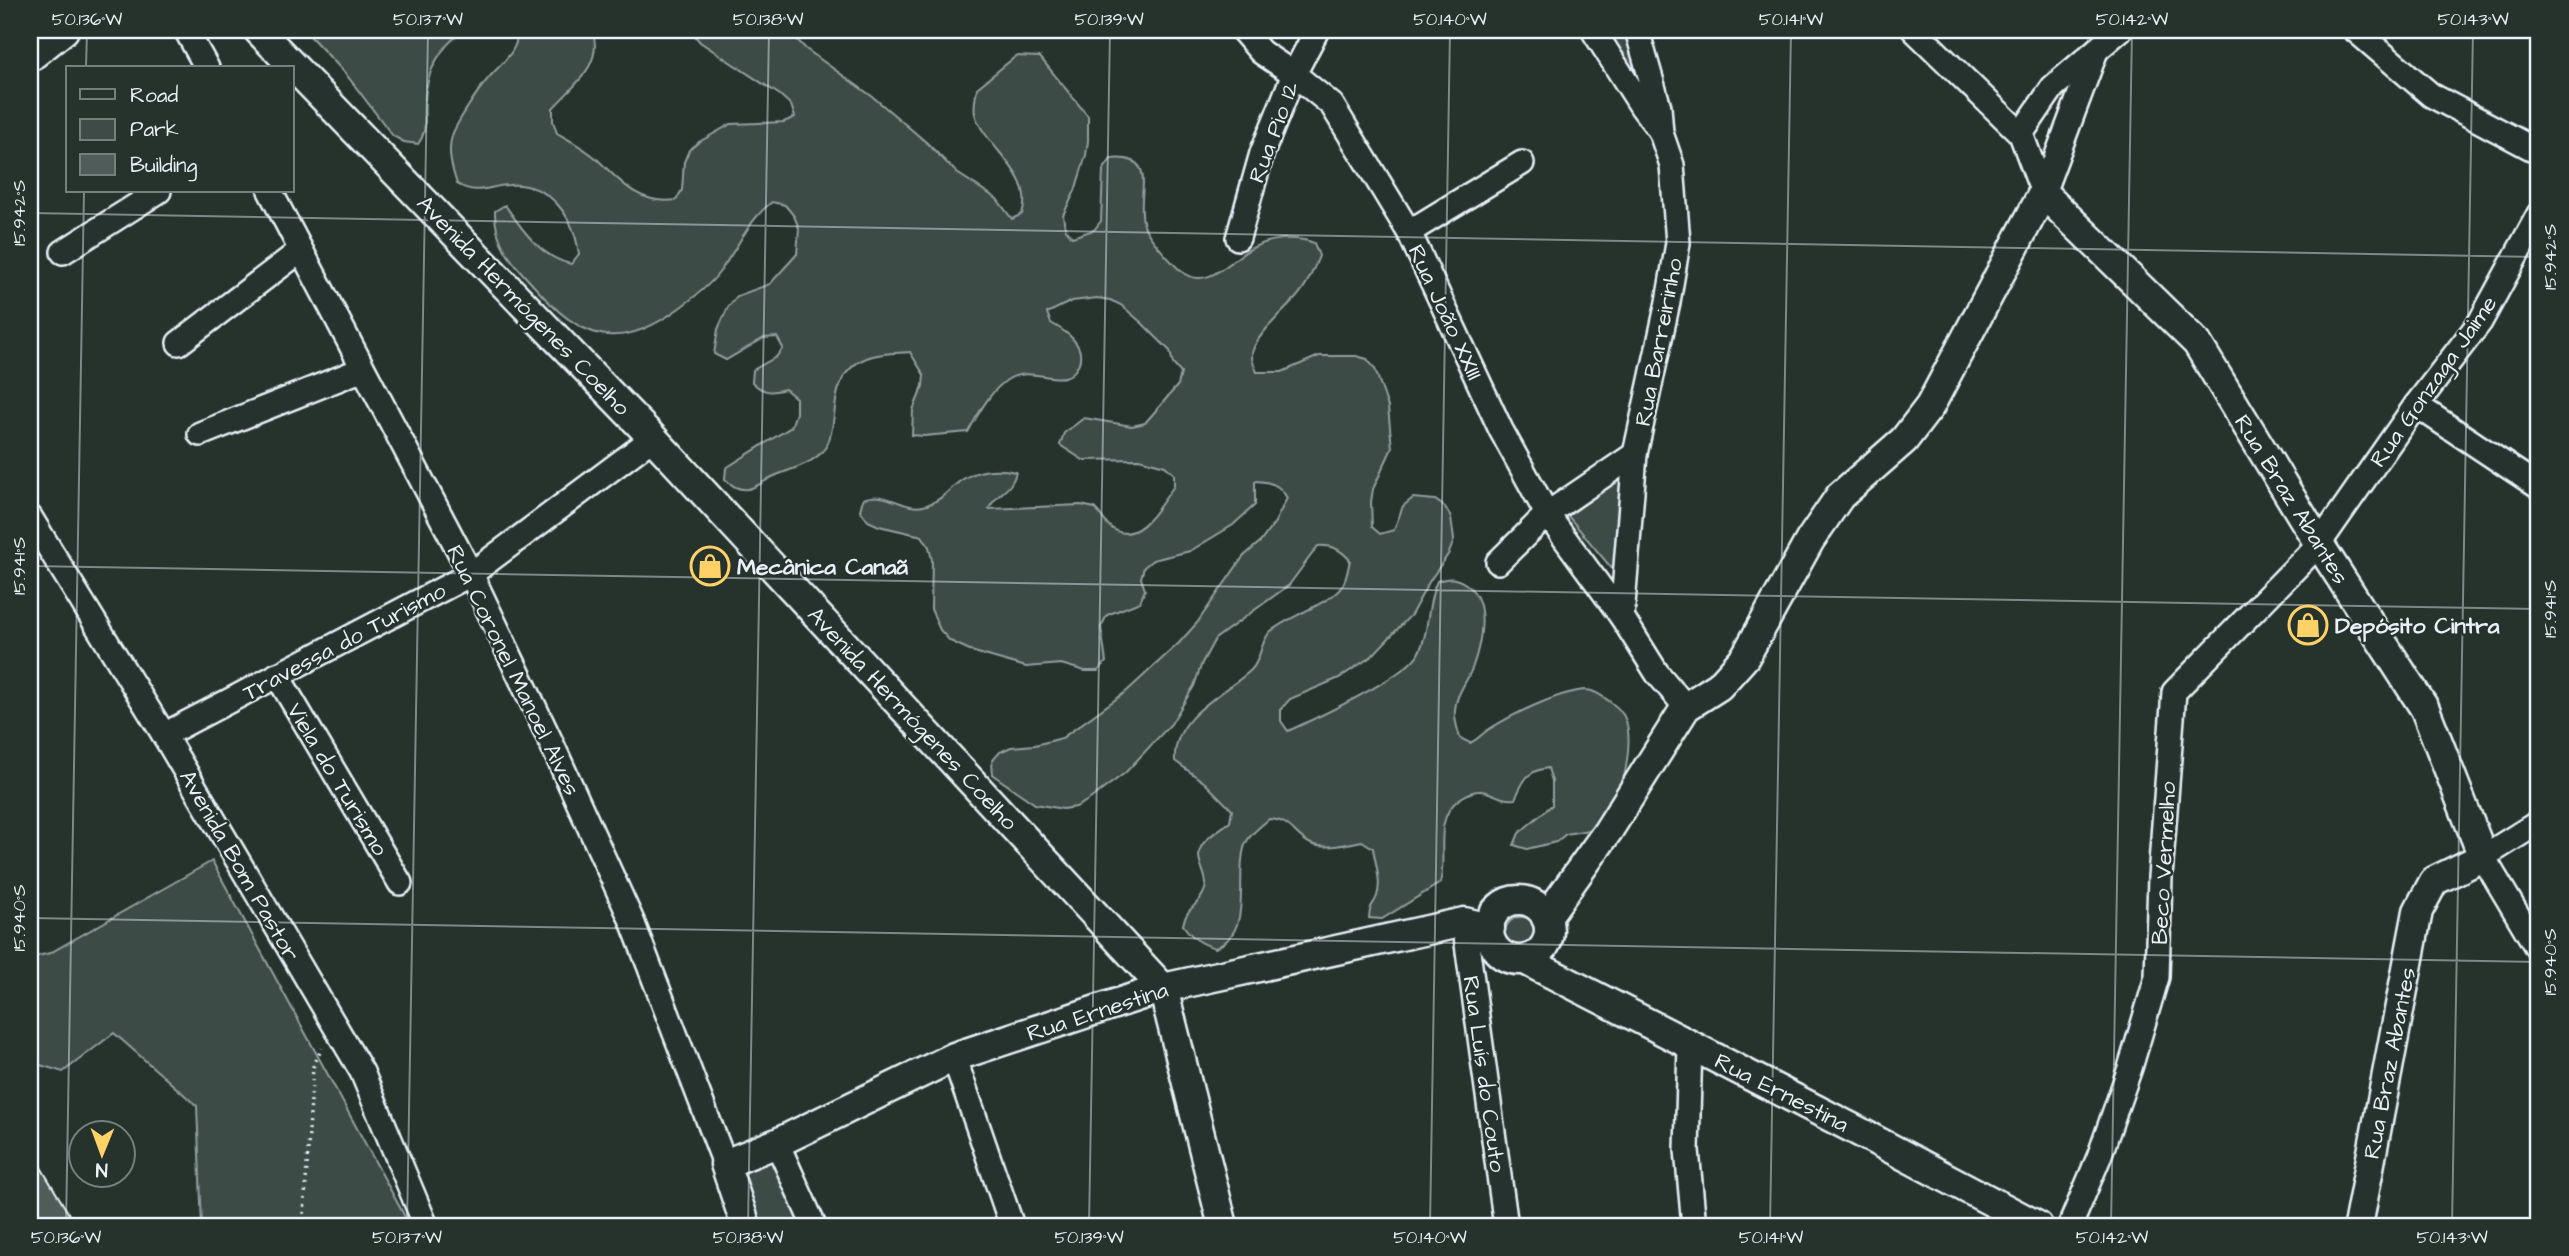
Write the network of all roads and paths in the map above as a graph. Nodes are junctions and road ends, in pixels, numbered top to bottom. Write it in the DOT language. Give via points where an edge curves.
graph roads {
  1 [pos="64,30"];
  2 [pos="186,30"];
  3 [pos="258,30"];
  4 [pos="1242,30"];
  5 [pos="1317,30"];
  6 [pos="1593,30"];
  7 [pos="1637,30"];
  8 [pos="1914,30"];
  9 [pos="2119,30"];
  10 [pos="2355,30"];
  11 [pos="2096,51"];
  12 [pos="30,57"];
  13 [pos="205,66"];
  14 [pos="293,66"];
  15 [pos="294,67"];
  16 [pos="1294,74"];
  17 [pos="1661,132"];
  18 [pos="2021,134"];
  19 [pos="2539,152"];
  20 [pos="1522,163"];
  21 [pos="157,192"];
  22 [pos="270,192"];
  23 [pos="2043,194"];
  24 [pos="2539,214"];
  25 [pos="1409,232"];
  26 [pos="1238,238"];
  27 [pos="300,251"];
  28 [pos="63,252"];
  29 [pos="179,343"];
  30 [pos="363,369"];
  31 [pos="2417,405"];
  32 [pos="200,434"];
  33 [pos="653,438"];
  34 [pos="1635,454"];
  35 [pos="2539,487"];
  36 [pos="1547,514"];
  37 [pos="30,517"];
  38 [pos="2319,544"];
  39 [pos="1498,562"];
  40 [pos="471,574"];
  41 [pos="1622,617"];
  42 [pos="277,675"];
  43 [pos="1686,707"];
  44 [pos="164,735"];
  45 [pos="2539,822"];
  46 [pos="2483,856"];
  47 [pos="400,883"];
  48 [pos="1546,918"];
  49 [pos="1477,925"];
  50 [pos="2539,951"];
  51 [pos="1525,960"];
  52 [pos="1163,988"];
  53 [pos="333,1023"];
  54 [pos="1690,1045"];
  55 [pos="954,1058"];
  56 [pos="777,1143"];
  57 [pos="725,1164"];
  58 [pos="298,1226"];
  59 [pos="426,1226"];
  60 [pos="746,1226"];
  61 [pos="814,1226"];
  62 [pos="1012,1226"];
  63 [pos="1223,1226"];
  64 [pos="1506,1226"];
  65 [pos="1693,1226"];
  66 [pos="2039,1226"];
  67 [pos="2070,1226"];
  68 [pos="2358,1226"];
  1 -- 12 [label="street"];
  2 -- 13 [label="street"];
  3 -- 14 [label="street, Avenida Hermógenes Coelho"];
  4 -- 16 [label="street, Rua João XXIII" via="1261,52"];
  5 -- 16 [label="street, Rua Pio 12"];
  6 -- 17 [label="street"];
  7 -- 17 [label="street, Rua Barreirinho" via="1659,107"];
  8 -- 18 [label="street"];
  9 -- 11 [label="street"];
  10 -- 19 [label="street" via="2431,94"];
  11 -- 18 [label="street" via="2053,87"];
  11 -- 23 [label="street"];
  15 -- 33 [label="street, Avenida Hermógenes Coelho"];
  16 -- 25 [label="street, Rua João XXIII" via="1332,105"];
  16 -- 26 [label="street, Rua Pio 12" via="1262,153"];
  17 -- 34 [label="street, Rua Barreirinho" via="1672,165 1678,243"];
  18 -- 23 [label="street"];
  20 -- 25 [label="street"];
  21 -- 28 [label="street"];
  22 -- 27 [label="street, Rua Coronel Manoel Alves"];
  23 -- 38 [label="street, Rua Braz Abantes" via="2197,344"];
  23 -- 43 [label="street" via="1930,406 1903,440 1840,496 1745,657 1719,686"];
  24 -- 31 [label="street, Rua Gonzaga Jaime" via="2480,322"];
  25 -- 36 [label="street, Rua João XXIII" via="1501,430"];
  27 -- 29 [label="street"];
  27 -- 30 [label="street, Rua Coronel Manoel Alves"];
  30 -- 32 [label="street"];
  30 -- 40 [label="street, Rua Coronel Manoel Alves"];
  31 -- 35 [label="street"];
  31 -- 38 [label="street, Rua Gonzaga Jaime"];
  33 -- 40 [label="street, Travessa do Turismo"];
  33 -- 52 [label="street, Avenida Hermógenes Coelho"];
  34 -- 36 [label="street"];
  34 -- 41 [label="street, Rua Barreirinho"];
  36 -- 39 [label="street"];
  36 -- 41 [label="street, Rua João XXIII"];
  37 -- 44 [label="street, Avenida Bom Pastor"];
  38 -- 46 [label="street, Rua Braz Abantes" via="2425,709"];
  38 -- 67 [label="street, Beco Vermelho" via="2174,692 2157,977 2099,1157"];
  40 -- 42 [label="street, Travessa do Turismo"];
  40 -- 57 [label="street, Rua Coronel Manoel Alves" via="632,921"];
  41 -- 43 [label="street, Rua João XXIII" via="1657,673"];
  42 -- 44 [label="street, Travessa do Turismo"];
  42 -- 47 [label="street, Viela do Turismo"];
  43 -- 48 [label="street" via="1608,831"];
  44 -- 53 [label="street, Avenida Bom Pastor"];
  45 -- 46 [label="street"];
  46 -- 50 [label="street"];
  46 -- 68 [label="street, Rua Braz Abantes" via="2434,881 2418,911"];
  48 -- 49 [label="street" via="1535,904 1517,900 1500,906"];
  48 -- 51 [label="street" via="1548,936 1540,951"];
  49 -- 51 [label="street" via="1494,950 1508,959"];
  49 -- 52 [label="street, Rua Ernestina"];
  49 -- 64 [label="street, Rua Luís do Couto"];
  51 -- 54 [label="street, Rua Ernestina"];
  52 -- 55 [label="street, Rua Ernestina"];
  52 -- 63 [label="street, Avenida Hermógenes Coelho"];
  53 -- 58 [label="path" via="313,1068 304,1214"];
  53 -- 59 [label="street, Avenida Bom Pastor" via="362,1072"];
  54 -- 65 [label="street" via="1687,1150"];
  54 -- 66 [label="street, Rua Ernestina"];
  55 -- 56 [label="street, Rua Ernestina"];
  55 -- 62 [label="street"];
  56 -- 57 [label="street, Rua Ernestina"];
  56 -- 61 [label="street"];
  57 -- 60 [label="street"];
}
